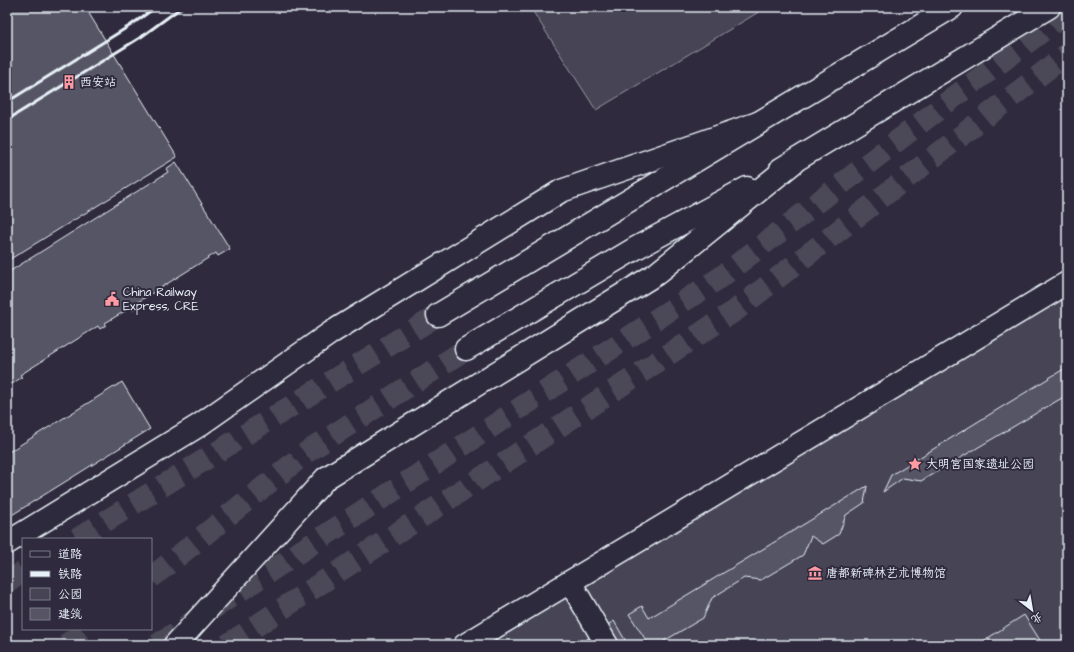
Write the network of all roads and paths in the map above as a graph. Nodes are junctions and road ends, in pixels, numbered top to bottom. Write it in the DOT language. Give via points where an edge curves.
graph roads {
  1 [pos="952,7"];
  2 [pos="1050,7"];
  3 [pos="758,123"];
  4 [pos="793,163"];
  5 [pos="1067,283"];
  6 [pos="438,315"];
  7 [pos="466,349"];
  8 [pos="7,543"];
  9 [pos="570,582"];
  10 [pos="175,645"];
  11 [pos="465,645"];
  12 [pos="607,645"];
  1 -- 3 [label="street"];
  2 -- 4 [label="street"];
  3 -- 6 [label="street"];
  3 -- 8 [label="street" via="561,191 332,332 198,426"];
  4 -- 7 [label="street" via="636,248"];
  4 -- 10 [label="street" via="656,274 326,478"];
  5 -- 9 [label="street"];
  9 -- 11 [label="street"];
  9 -- 12 [label="street"];
}
